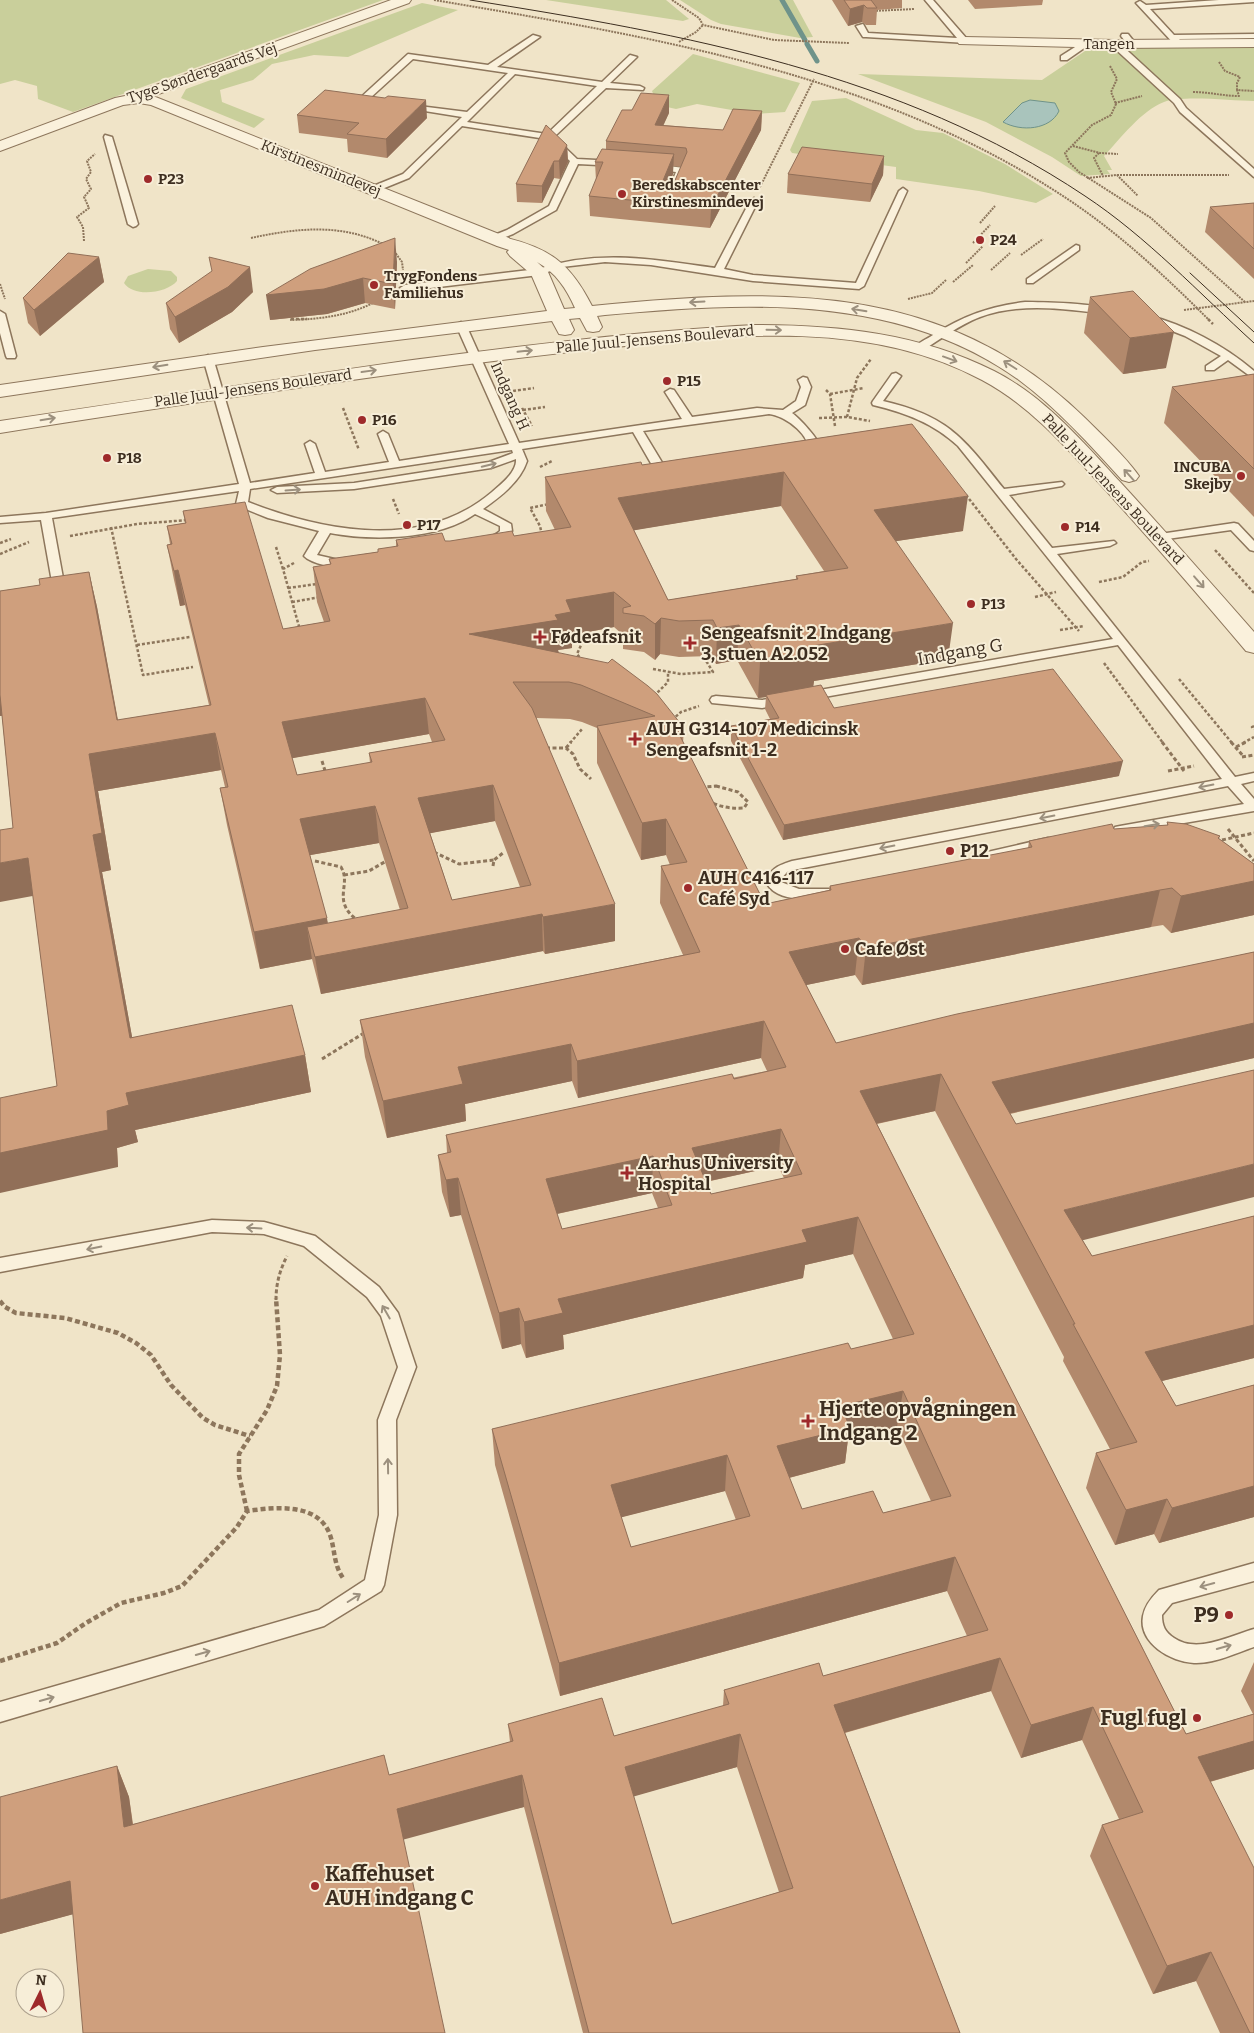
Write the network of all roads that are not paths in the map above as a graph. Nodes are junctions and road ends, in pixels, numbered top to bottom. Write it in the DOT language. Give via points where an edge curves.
graph roads {
  1 [pos="404,0"];
  2 [pos="929,0"];
  3 [pos="1137,0"];
  4 [pos="1254,0"];
  5 [pos="1144,7"];
  6 [pos="860,26"];
  7 [pos="536,36"];
  8 [pos="1254,36"];
  9 [pos="1176,40"];
  10 [pos="964,41"];
  11 [pos="1124,41"];
  12 [pos="1254,43"];
  13 [pos="1086,44"];
  14 [pos="633,58"];
  15 [pos="1064,58"];
  16 [pos="490,67"];
  17 [pos="513,72"];
  18 [pos="604,85"];
  19 [pos="640,88"];
  20 [pos="139,98"];
  21 [pos="382,103"];
  22 [pos="401,105"];
  23 [pos="467,115"];
  24 [pos="459,123"];
  25 [pos="549,137"];
  26 [pos="108,138"];
  27 [pos="0,146"];
  28 [pos="575,161"];
  29 [pos="623,165"];
  30 [pos="643,166"];
  31 [pos="1254,173"];
  32 [pos="374,189"];
  33 [pos="903,191"];
  34 [pos="672,194"];
  35 [pos="754,201"];
  36 [pos="134,224"];
  37 [pos="499,240"];
  38 [pos="1076,248"];
  39 [pos="556,265"];
  40 [pos="718,271"];
  41 [pos="539,272"];
  42 [pos="1030,281"];
  43 [pos="405,288"];
  44 [pos="586,312"];
  45 [pos="1118,312"];
  46 [pos="0,314"];
  47 [pos="558,315"];
  48 [pos="1136,316"];
  49 [pos="461,325"];
  50 [pos="946,332"];
  51 [pos="600,343"];
  52 [pos="572,346"];
  53 [pos="919,348"];
  54 [pos="11,356"];
  55 [pos="1228,356"];
  56 [pos="476,357"];
  57 [pos="208,358"];
  58 [pos="1210,368"];
  59 [pos="896,376"];
  60 [pos="1254,376"];
  61 [pos="803,380"];
  62 [pos="0,391"];
  63 [pos="217,391"];
  64 [pos="670,392"];
  65 [pos="787,412"];
  66 [pos="689,421"];
  67 [pos="0,427"];
  68 [pos="636,428"];
  69 [pos="383,434"];
  70 [pos="310,444"];
  71 [pos="518,450"];
  72 [pos="802,461"];
  73 [pos="395,464"];
  74 [pos="321,475"];
  75 [pos="677,480"];
  76 [pos="1058,484"];
  77 [pos="245,486"];
  78 [pos="1142,491"];
  79 [pos="1000,493"];
  80 [pos="476,510"];
  81 [pos="46,516"];
  82 [pos="0,520"];
  83 [pos="1168,520"];
  84 [pos="325,531"];
  85 [pos="1181,534"];
  86 [pos="1160,537"];
  87 [pos="1110,543"];
  88 [pos="1252,546"];
  89 [pos="475,547"];
  90 [pos="1206,551"];
  91 [pos="1050,552"];
  92 [pos="358,565"];
  93 [pos="80,591"];
  94 [pos="1121,641"];
  95 [pos="1254,646"];
  96 [pos="716,700"];
  97 [pos="1254,777"];
  98 [pos="1231,781"];
  99 [pos="1254,807"];
  100 [pos="1108,832"];
  101 [pos="1060,840"];
  102 [pos="977,859"];
  103 [pos="838,889"];
  104 [pos="0,1265"];
  105 [pos="1254,1572"];
  106 [pos="1254,1638"];
  107 [pos="0,1712"];
  1 -- 20 [label="street, Tyge Søndergaards Vej"];
  2 -- 10 [label="lane"];
  3 -- 5 [label="lane"];
  4 -- 5 [label="lane"];
  5 -- 9 [label="lane"];
  6 -- 10 [label="lane" via="866,35"];
  7 -- 16 [label="lane"];
  8 -- 9 [label="lane"];
  9 -- 11 [label="street, Tangen"];
  9 -- 12 [label="street, Tangen" via="1212,44"];
  10 -- 13 [label="street, Tangen"];
  11 -- 13 [label="street, Tangen"];
  11 -- 31 [label="lane" via="1128,58"];
  13 -- 15 [label="lane"];
  14 -- 18 [label="lane"];
  16 -- 17 [label="lane"];
  16 -- 21 [label="lane" via="411,56 363,100"];
  17 -- 18 [label="lane"];
  17 -- 23 [label="lane"];
  18 -- 19 [label="lane"];
  18 -- 25 [label="lane"];
  20 -- 27 [label="street, Tyge Søndergaards Vej" via="120,101"];
  20 -- 32 [label="street, Kirstinesmindevej" via="155,101"];
  22 -- 23 [label="lane"];
  23 -- 24 [label="lane"];
  24 -- 25 [label="lane"];
  24 -- 32 [label="lane" via="406,176"];
  25 -- 28 [label="lane"];
  26 -- 36 [label="lane"];
  28 -- 29 [label="lane"];
  28 -- 37 [label="lane" via="553,208"];
  30 -- 34 [label="lane" via="682,170"];
  32 -- 37 [label="street, Kirstinesmindevej"];
  33 -- 40 [label="lane" via="859,286"];
  35 -- 40 [label="lane"];
  37 -- 39 [label="street, Kirstinesmindevej" via="532,250"];
  37 -- 41 [label="street, Kirstinesmindevej"];
  38 -- 42 [label="lane"];
  39 -- 40 [label="lane" via="611,259"];
  39 -- 41 [label="lane"];
  39 -- 44 [label="street, Kirstinesmindevej" via="572,283"];
  41 -- 43 [label="lane"];
  41 -- 47 [label="street, Kirstinesmindevej"];
  44 -- 47 [label="street, Palle Juul-Jensens Boulevard"];
  50 -- 44 [label="street, Palle Juul-Jensens Boulevard, one-way" via="863,311 764,300 665,304"];
  44 -- 51 [label="street, Kirstinesmindevej"];
  45 -- 50 [label="lane" via="1060,305 1021,306 976,315"];
  46 -- 54 [label="lane"];
  47 -- 49 [label="street, Palle Juul-Jensens Boulevard"];
  47 -- 52 [label="street, Kirstinesmindevej"];
  48 -- 55 [label="lane" via="1176,328"];
  49 -- 56 [label="lane, Indgang H"];
  49 -- 57 [label="street, Palle Juul-Jensens Boulevard"];
  50 -- 53 [label="lane"];
  78 -- 50 [label="street, Palle Juul-Jensens Boulevard, one-way" via="1064,406 1037,383 982,348"];
  51 -- 52 [label="street, Palle Juul-Jensens Boulevard"];
  51 -- 53 [label="street, Palle Juul-Jensens Boulevard, one-way" via="764,330 853,335"];
  56 -- 52 [label="street, Palle Juul-Jensens Boulevard, one-way"];
  53 -- 86 [label="street, Palle Juul-Jensens Boulevard, one-way" via="987,375 1023,399 1064,433"];
  55 -- 58 [label="lane"];
  55 -- 60 [label="lane"];
  63 -- 56 [label="street, Palle Juul-Jensens Boulevard, one-way"];
  56 -- 71 [label="lane, Indgang H"];
  57 -- 62 [label="street, Palle Juul-Jensens Boulevard, one-way"];
  57 -- 63 [label="lane"];
  59 -- 79 [label="lane" via="877,403 919,414 952,434"];
  61 -- 65 [label="lane" via="806,387 801,402"];
  67 -- 63 [label="street, Palle Juul-Jensens Boulevard, one-way"];
  63 -- 77 [label="lane"];
  64 -- 66 [label="lane"];
  65 -- 66 [label="lane" via="757,411"];
  65 -- 72 [label="lane" via="815,449 814,454"];
  66 -- 68 [label="lane"];
  68 -- 71 [label="lane"];
  68 -- 75 [label="lane" via="668,482"];
  69 -- 73 [label="lane"];
  70 -- 74 [label="lane"];
  71 -- 73 [label="lane"];
  77 -- 71 [label="lane, one-way" via="281,490 354,486 492,465"];
  71 -- 80 [label="lane" via="522,460 519,470"];
  73 -- 74 [label="lane"];
  74 -- 77 [label="lane"];
  76 -- 79 [label="lane"];
  77 -- 81 [label="lane"];
  77 -- 84 [label="lane" via="242,504"];
  79 -- 91 [label="lane"];
  80 -- 84 [label="lane" via="447,523 406,532 355,534"];
  80 -- 89 [label="lane" via="505,524 506,532 500,538"];
  81 -- 82 [label="lane"];
  81 -- 93 [label="lane" via="52,583 80,583 83,584"];
  83 -- 85 [label="street, Palle Juul-Jensens Boulevard"];
  84 -- 92 [label="lane" via="310,556 341,565"];
  85 -- 86 [label="lane"];
  85 -- 88 [label="lane" via="1234,526"];
  85 -- 90 [label="street, Palle Juul-Jensens Boulevard"];
  86 -- 95 [label="street, Palle Juul-Jensens Boulevard, one-way"];
  87 -- 91 [label="lane"];
  91 -- 94 [label="lane"];
  94 -- 96 [label="lane, Indgang G" via="762,704"];
  94 -- 98 [label="lane"];
  97 -- 98 [label="lane"];
  98 -- 99 [label="lane"];
  98 -- 103 [label="lane, one-way" via="782,868 774,878 774,884 781,889 800,894"];
  100 -- 99 [label="lane, one-way"];
  101 -- 102 [label="lane"];
  107 -- 104 [label="lane, one-way" via="324,1617 374,1585 388,1515 387,1420 407,1367 389,1313 373,1292 309,1241 264,1228 212,1226"];
  105 -- 106 [label="lane, one-way" via="1166,1596 1152,1610 1151,1620 1153,1630 1172,1648 1196,1655"];
}
